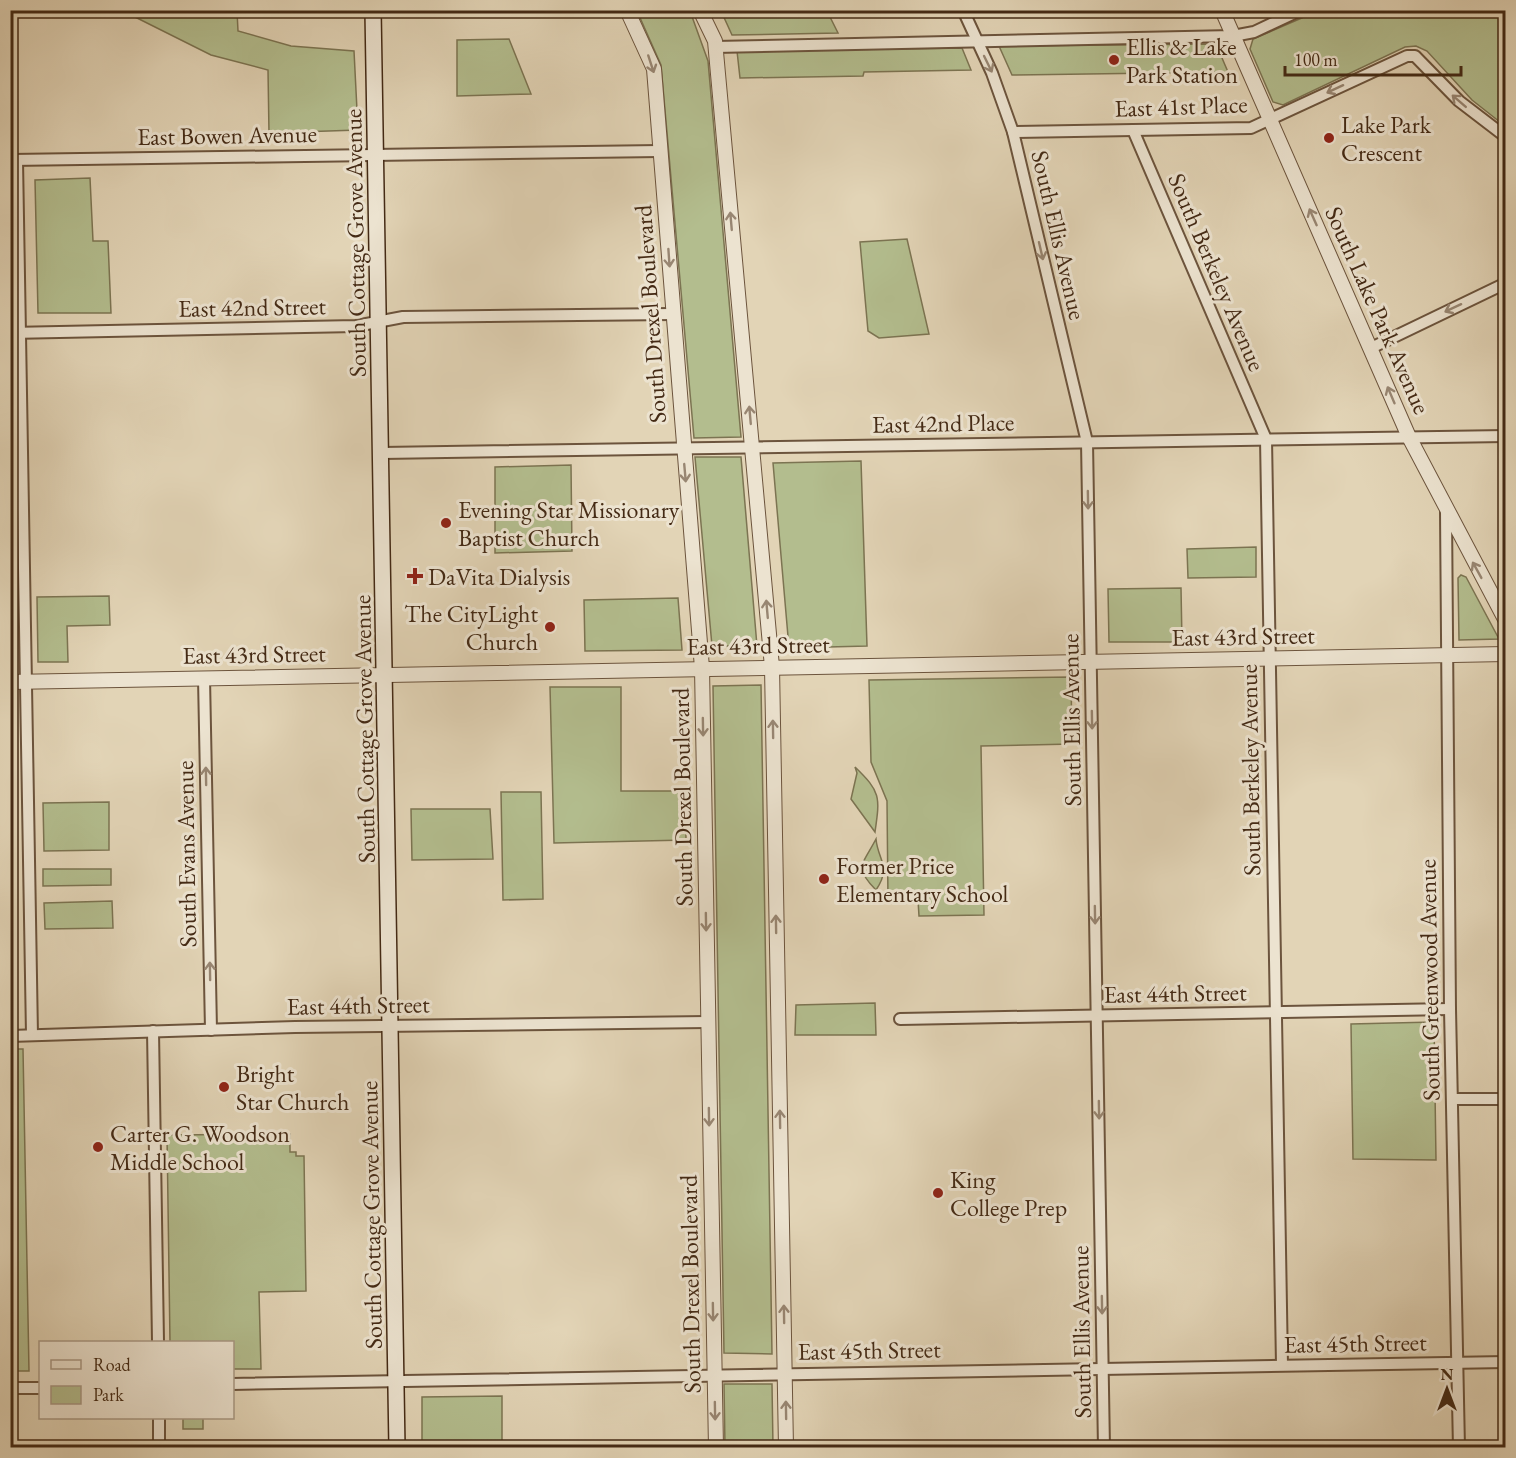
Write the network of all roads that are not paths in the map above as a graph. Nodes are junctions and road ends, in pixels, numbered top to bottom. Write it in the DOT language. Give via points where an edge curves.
graph roads {
  1 [pos="373,10"];
  2 [pos="627,10"];
  3 [pos="700,10"];
  4 [pos="963,10"];
  5 [pos="1222,10"];
  6 [pos="1301,10"];
  7 [pos="1233,36"];
  8 [pos="976,40"];
  9 [pos="715,47"];
  10 [pos="1269,120"];
  11 [pos="1132,130"];
  12 [pos="1013,132"];
  13 [pos="1506,137"];
  14 [pos="660,151"];
  15 [pos="376,155"];
  16 [pos="14,160"];
  17 [pos="1506,283"];
  18 [pos="673,314"];
  19 [pos="379,322"];
  20 [pos="15,333"];
  21 [pos="1371,348"];
  22 [pos="1506,436"];
  23 [pos="1409,438"];
  24 [pos="1266,439"];
  25 [pos="1087,442"];
  26 [pos="753,447"];
  27 [pos="683,448"];
  28 [pos="382,453"];
  29 [pos="1446,511"];
  30 [pos="1506,621"];
  31 [pos="1506,654"];
  32 [pos="1445,655"];
  33 [pos="1269,658"];
  34 [pos="1091,661"];
  35 [pos="772,667"];
  36 [pos="702,668"];
  37 [pos="385,674"];
  38 [pos="204,678"];
  39 [pos="10,682"];
  40 [pos="26,682"];
  41 [pos="1450,1010"];
  42 [pos="1274,1012"];
  43 [pos="1097,1016"];
  44 [pos="900,1019"];
  45 [pos="707,1022"];
  46 [pos="391,1026"];
  47 [pos="211,1030"];
  48 [pos="153,1031"];
  49 [pos="32,1035"];
  50 [pos="10,1036"];
  51 [pos="1452,1099"];
  52 [pos="1506,1099"];
  53 [pos="158,1341"];
  54 [pos="1458,1362"];
  55 [pos="1506,1362"];
  56 [pos="1282,1365"];
  57 [pos="1103,1368"];
  58 [pos="785,1372"];
  59 [pos="715,1374"];
  60 [pos="396,1380"];
  61 [pos="234,1384"];
  62 [pos="10,1388"];
  63 [pos="39,1388"];
  64 [pos="159,1419"];
  65 [pos="159,1448"];
  66 [pos="397,1448"];
  67 [pos="716,1448"];
  68 [pos="786,1448"];
  69 [pos="1104,1448"];
  70 [pos="1459,1448"];
  1 -- 15 [label="main road, South Cottage Grove Avenue"];
  2 -- 14 [label="street, South Drexel Boulevard, one-way" via="654,69"];
  3 -- 9 [label="street"];
  4 -- 8 [label="street, South Ellis Avenue"];
  5 -- 7 [label="street, South Lake Park Avenue"];
  6 -- 7 [label="street" via="1254,32"];
  7 -- 8 [label="street"];
  7 -- 10 [label="street, South Lake Park Avenue"];
  8 -- 9 [label="street"];
  8 -- 12 [label="street, South Ellis Avenue, one-way"];
  26 -- 9 [label="street, one-way"];
  10 -- 11 [label="street, East 41st Place" via="1251,129"];
  13 -- 10 [label="street, East 41st Place, one-way" via="1444,87 1415,56 1407,56"];
  21 -- 10 [label="street, South Lake Park Avenue, one-way"];
  11 -- 12 [label="street, East 41st Place"];
  11 -- 24 [label="street, South Berkeley Avenue"];
  12 -- 25 [label="street, South Ellis Avenue, one-way"];
  14 -- 15 [label="street, East Bowen Avenue"];
  14 -- 18 [label="street, South Drexel Boulevard, one-way"];
  15 -- 16 [label="street, East Bowen Avenue"];
  15 -- 19 [label="main road, South Cottage Grove Avenue"];
  16 -- 20 [label="street"];
  17 -- 21 [label="street, one-way"];
  18 -- 19 [label="street, East 42nd Street" via="404,317"];
  18 -- 27 [label="street, South Drexel Boulevard"];
  19 -- 20 [label="street, East 42nd Street" via="356,326"];
  19 -- 28 [label="main road, South Cottage Grove Avenue"];
  20 -- 40 [label="street"];
  23 -- 21 [label="street, South Lake Park Avenue, one-way"];
  22 -- 23 [label="street, East 42nd Place"];
  23 -- 24 [label="street, East 42nd Place"];
  23 -- 29 [label="street, South Lake Park Avenue"];
  24 -- 25 [label="street, East 42nd Place"];
  24 -- 33 [label="street, South Berkeley Avenue"];
  25 -- 26 [label="street, East 42nd Place"];
  25 -- 34 [label="street, South Ellis Avenue, one-way"];
  26 -- 27 [label="street, East 42nd Place"];
  35 -- 26 [label="street, one-way"];
  27 -- 28 [label="street, East 42nd Place"];
  27 -- 36 [label="street, South Drexel Boulevard, one-way"];
  28 -- 37 [label="main road, South Cottage Grove Avenue"];
  30 -- 29 [label="street, South Lake Park Avenue, one-way"];
  29 -- 32 [label="street, South Greenwood Avenue"];
  31 -- 32 [label="street, East 43rd Street"];
  32 -- 33 [label="street, East 43rd Street"];
  32 -- 41 [label="street, South Greenwood Avenue"];
  33 -- 34 [label="street, East 43rd Street"];
  33 -- 42 [label="street, South Berkeley Avenue"];
  34 -- 35 [label="street, East 43rd Street"];
  34 -- 43 [label="street, South Ellis Avenue, one-way"];
  35 -- 36 [label="street, East 43rd Street"];
  58 -- 35 [label="street, one-way"];
  36 -- 37 [label="street, East 43rd Street"];
  36 -- 45 [label="street, South Drexel Boulevard, one-way"];
  37 -- 38 [label="street, East 43rd Street"];
  37 -- 46 [label="main road, South Cottage Grove Avenue"];
  38 -- 40 [label="street, East 43rd Street"];
  47 -- 38 [label="street, South Evans Avenue, one-way"];
  39 -- 40 [label="street, East 43rd Street"];
  40 -- 49 [label="street"];
  41 -- 42 [label="street, East 44th Street"];
  41 -- 51 [label="street, South Greenwood Avenue"];
  42 -- 43 [label="street, East 44th Street"];
  42 -- 56 [label="street, South Berkeley Avenue"];
  43 -- 44 [label="street, East 44th Street"];
  43 -- 57 [label="street, South Ellis Avenue, one-way"];
  45 -- 46 [label="street, East 44th Street"];
  45 -- 59 [label="street, South Drexel Boulevard, one-way"];
  46 -- 47 [label="street, East 44th Street"];
  46 -- 60 [label="main road, South Cottage Grove Avenue"];
  47 -- 48 [label="street, East 44th Street"];
  48 -- 49 [label="street, East 44th Street"];
  48 -- 53 [label="street"];
  49 -- 50 [label="street, East 44th Street"];
  51 -- 52 [label="street"];
  51 -- 54 [label="street, South Greenwood Avenue"];
  54 -- 55 [label="street, East 45th Street"];
  54 -- 56 [label="street, East 45th Street"];
  54 -- 70 [label="street, South Greenwood Avenue"];
  56 -- 57 [label="street, East 45th Street"];
  57 -- 58 [label="street, East 45th Street"];
  57 -- 69 [label="street, South Ellis Avenue"];
  58 -- 59 [label="street, East 45th Street"];
  68 -- 58 [label="street, one-way"];
  59 -- 60 [label="street, East 45th Street"];
  59 -- 67 [label="street, South Drexel Boulevard, one-way"];
  60 -- 61 [label="street, East 45th Street"];
  60 -- 66 [label="main road, South Cottage Grove Avenue"];
  62 -- 63 [label="street"];
  64 -- 65 [label="street"];
}
